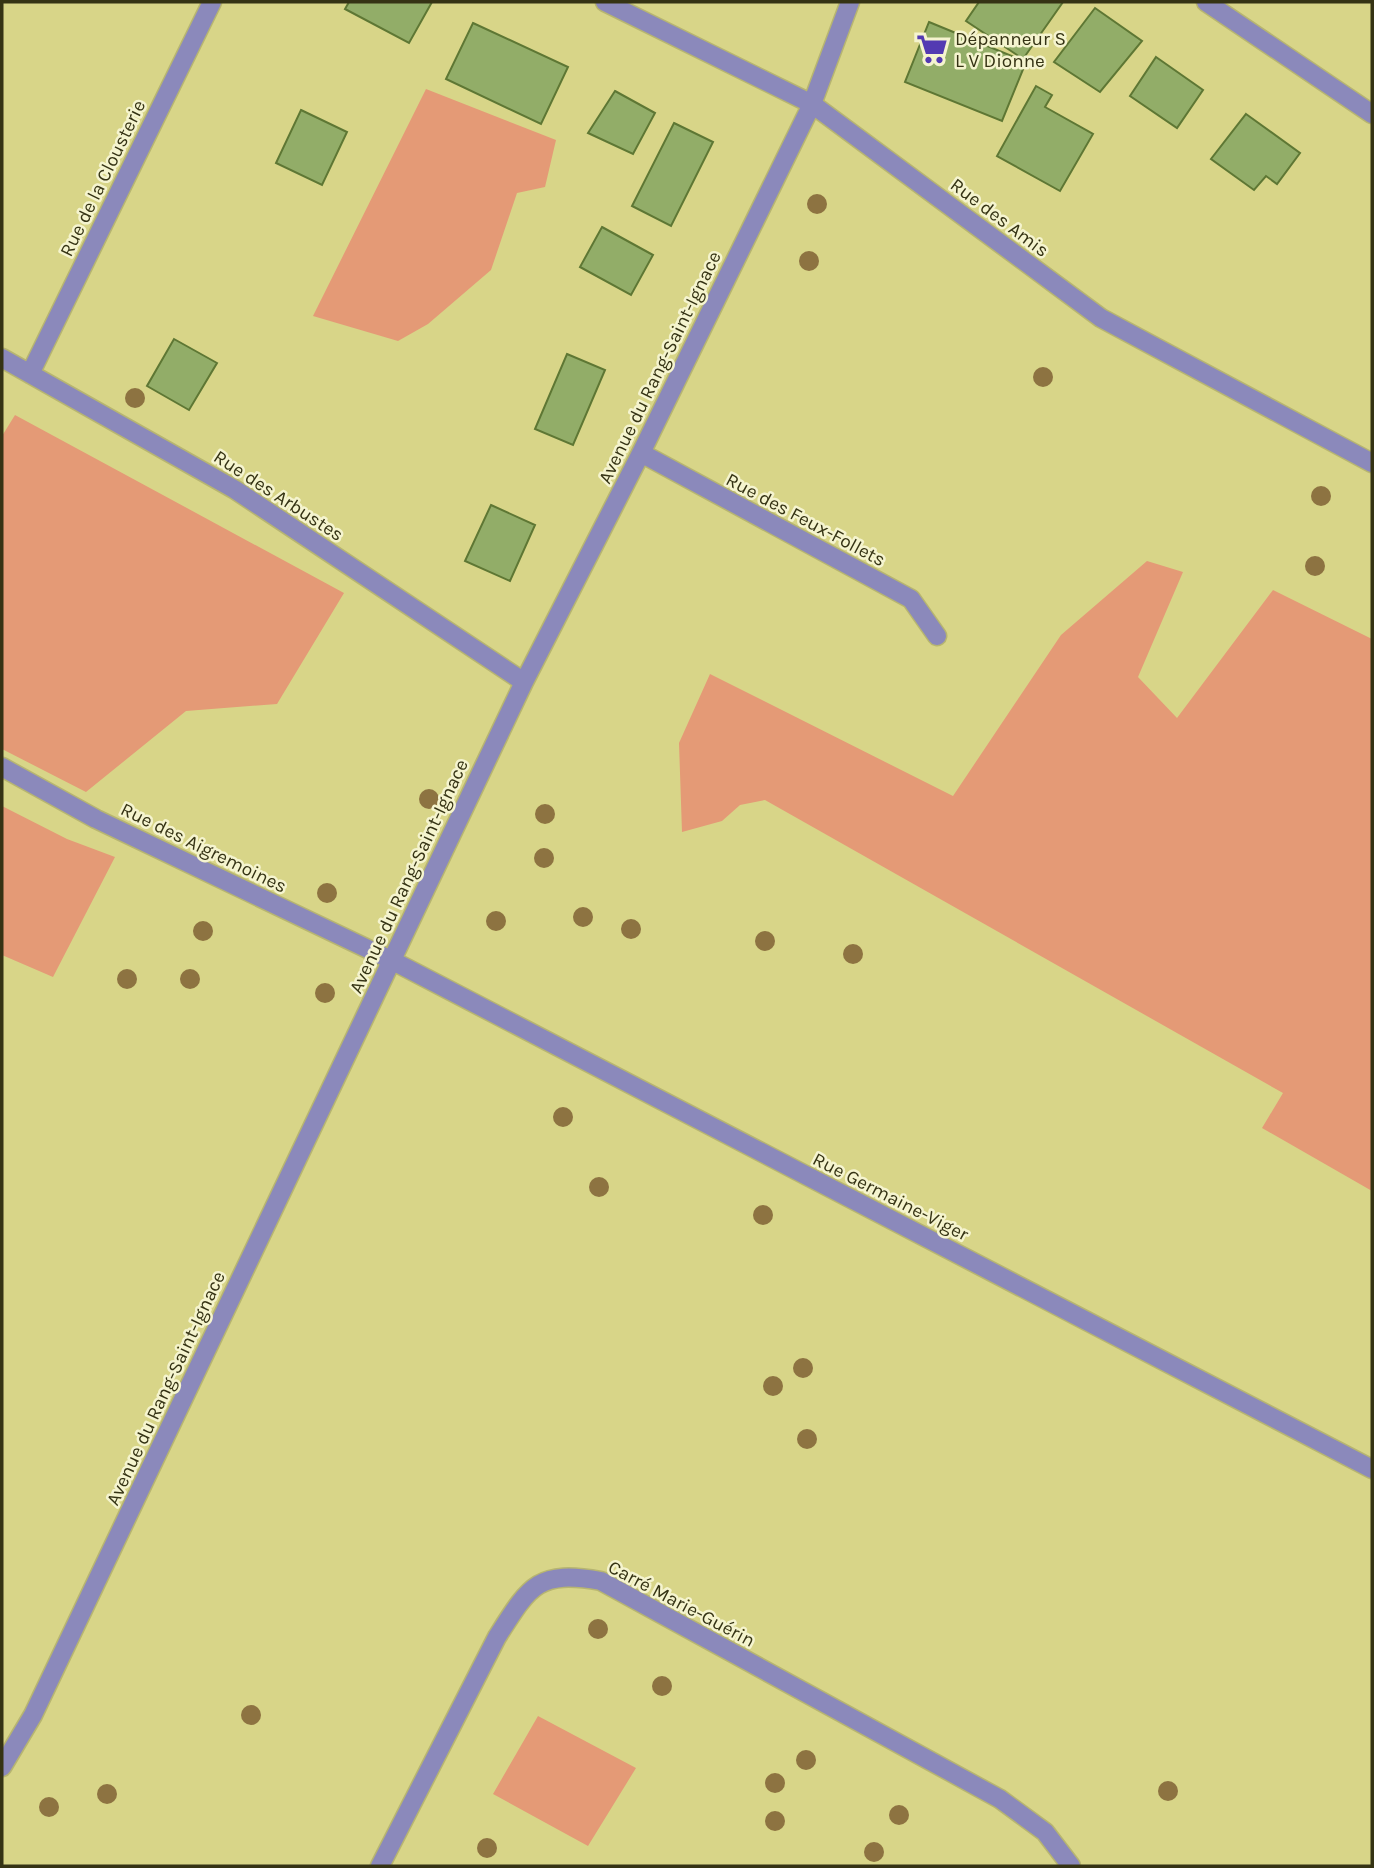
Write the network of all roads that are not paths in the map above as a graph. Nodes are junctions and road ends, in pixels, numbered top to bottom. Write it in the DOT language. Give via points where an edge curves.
graph roads {
  1 [pos="212,2"];
  2 [pos="605,2"];
  3 [pos="850,2"];
  4 [pos="1206,2"];
  5 [pos="812,104"];
  6 [pos="1372,114"];
  7 [pos="2,358"];
  8 [pos="30,374"];
  9 [pos="641,453"];
  10 [pos="1372,463"];
  11 [pos="937,636"];
  12 [pos="524,682"];
  13 [pos="2,767"];
  14 [pos="391,960"];
  15 [pos="1372,1469"];
  16 [pos="2,1767"];
  17 [pos="380,1866"];
  18 [pos="1071,1866"];
  1 -- 8 [label="street, Rue de la Clousterie"];
  2 -- 5 [label="street, Rue des Amis"];
  3 -- 5 [label="street, Avenue du Rang-Saint-Ignace"];
  4 -- 6 [label="street"];
  5 -- 9 [label="street, Avenue du Rang-Saint-Ignace"];
  5 -- 10 [label="street, Rue des Amis" via="1101,318"];
  7 -- 8 [label="street, Rue des Arbustes"];
  8 -- 12 [label="street, Rue des Arbustes" via="234,489"];
  9 -- 11 [label="street, Rue des Feux-Follets" via="911,599"];
  9 -- 12 [label="street, Avenue du Rang-Saint-Ignace"];
  12 -- 14 [label="street, Avenue du Rang-Saint-Ignace"];
  13 -- 14 [label="street, Rue des Aigremoines" via="96,819"];
  14 -- 15 [label="street, Rue Germaine-Viger"];
  14 -- 16 [label="street, Avenue du Rang-Saint-Ignace" via="33,1715"];
  17 -- 18 [label="street, Carré Marie-Guérin" via="517,1605 540,1583 565,1575 601,1581 1000,1799 1045,1832"];
}
